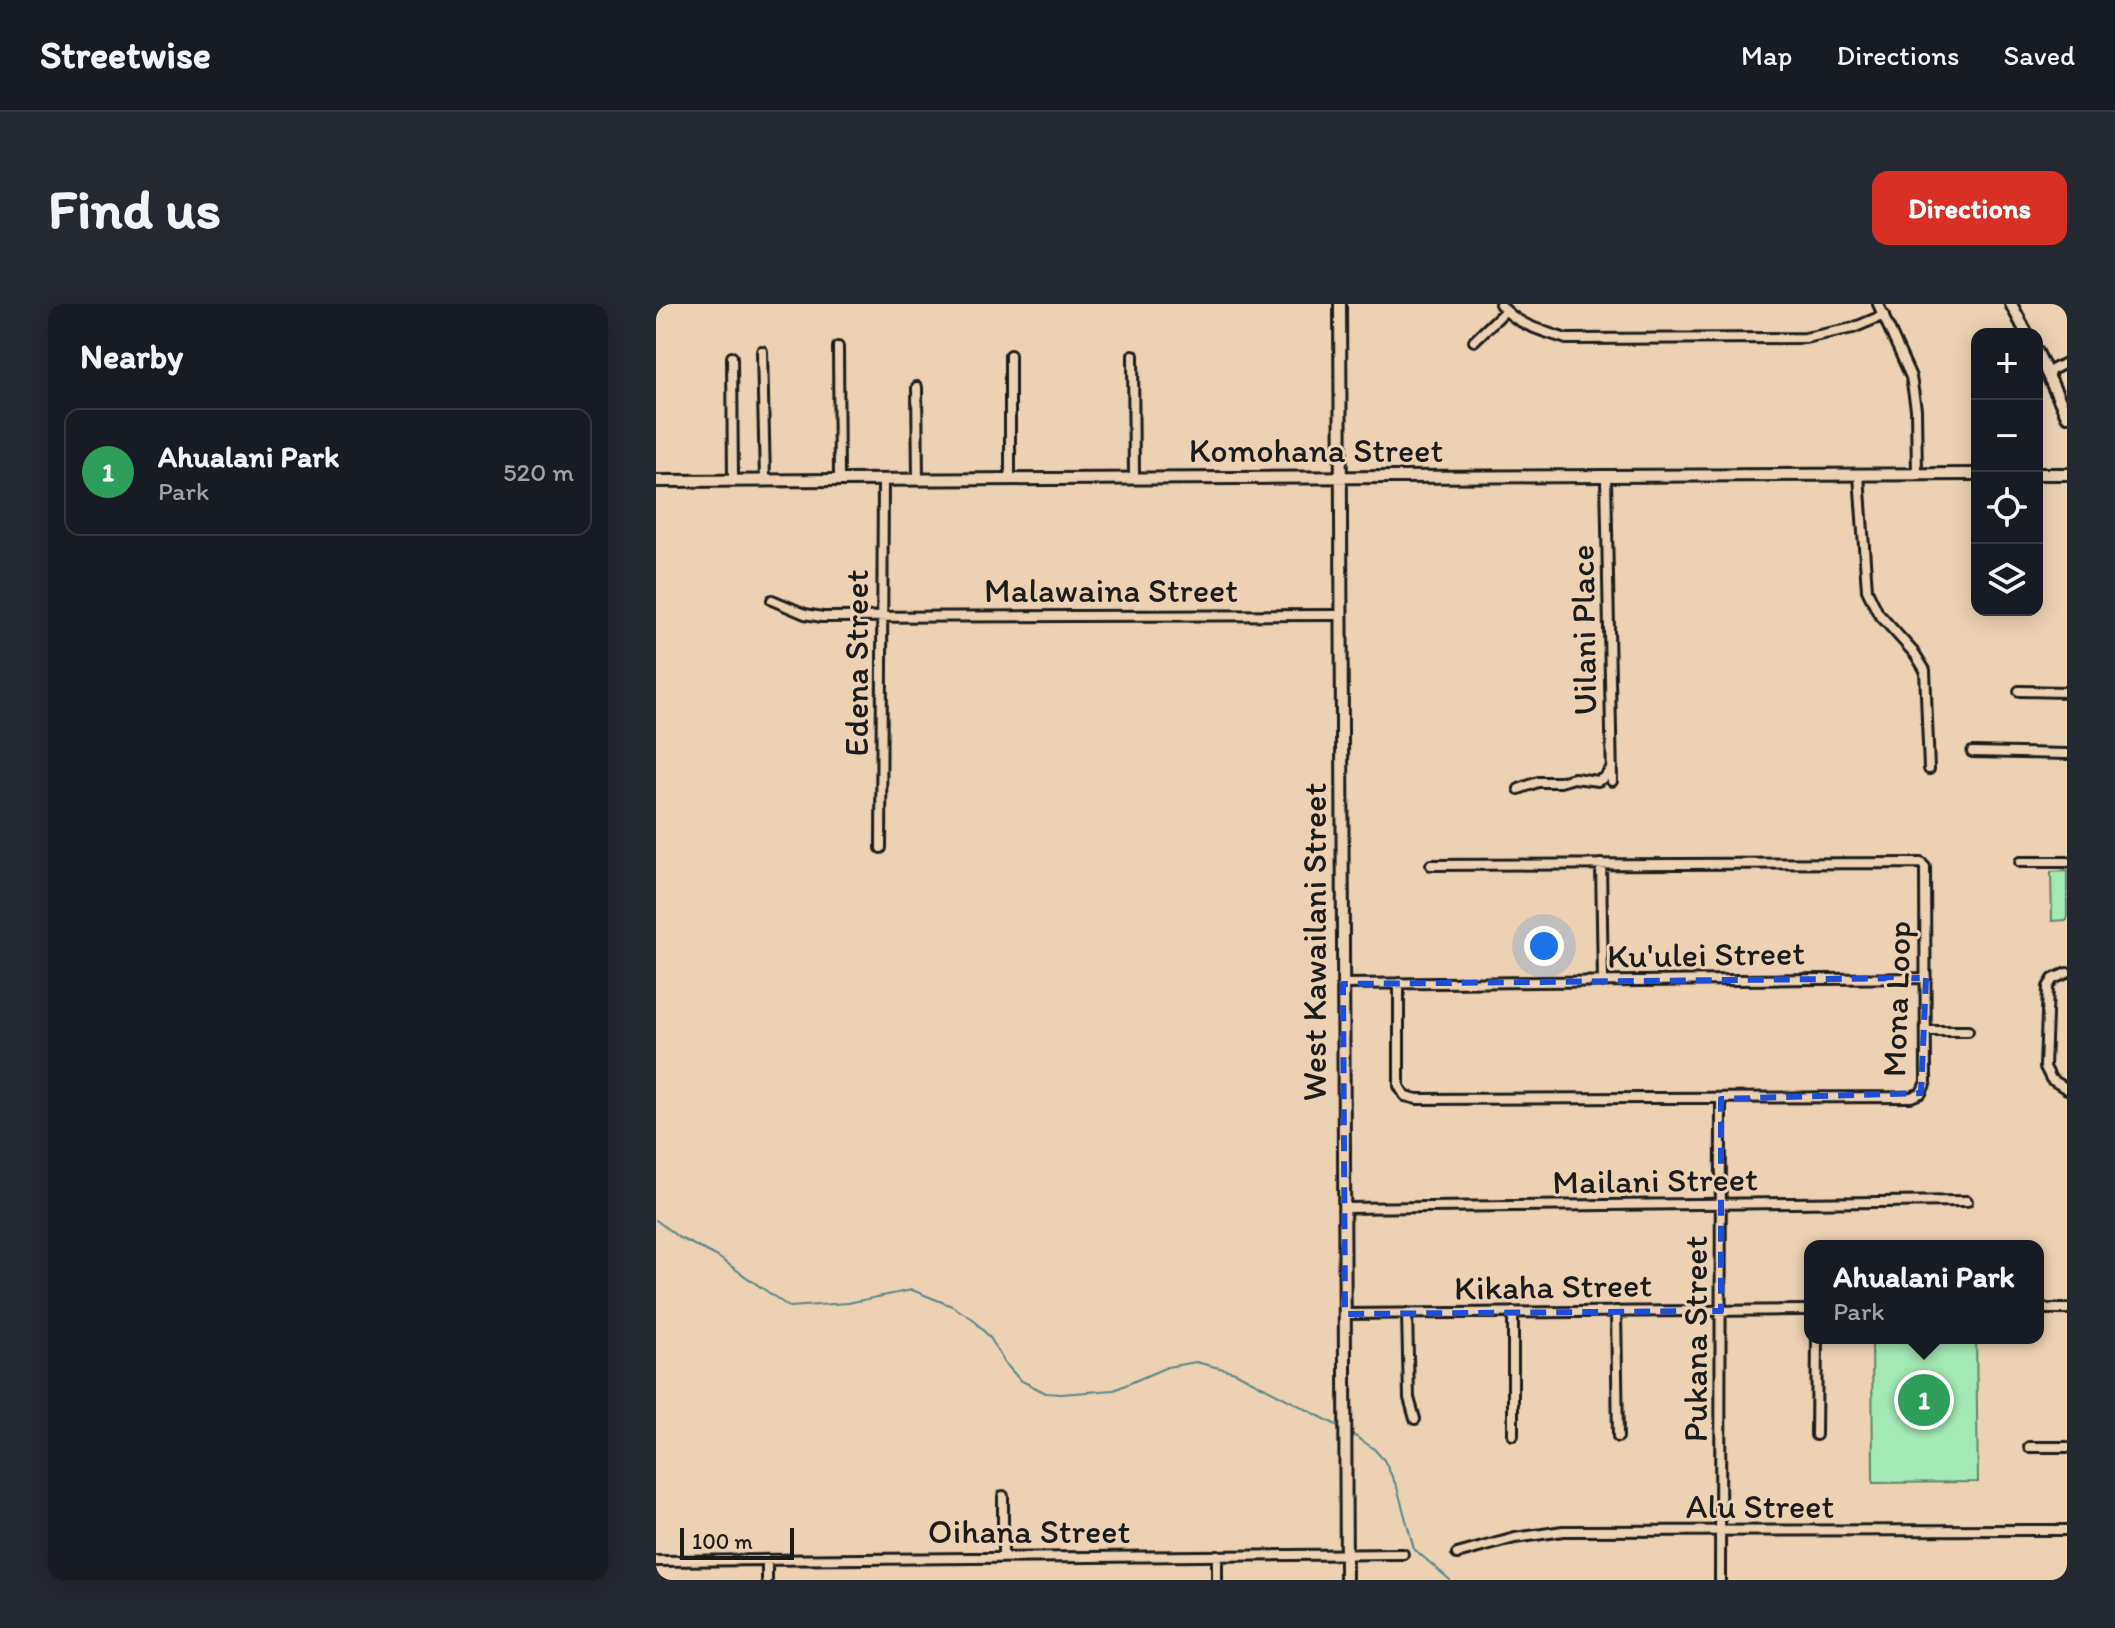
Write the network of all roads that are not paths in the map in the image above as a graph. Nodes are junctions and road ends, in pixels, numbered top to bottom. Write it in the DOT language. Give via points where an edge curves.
graph roads {
  1 [pos="1340,304"];
  2 [pos="1878,304"];
  3 [pos="2011,304"];
  4 [pos="1503,308"];
  5 [pos="1884,315"];
  6 [pos="2024,328"];
  7 [pos="1474,341"];
  8 [pos="838,347"];
  9 [pos="762,351"];
  10 [pos="1010,355"];
  11 [pos="1133,355"];
  12 [pos="732,357"];
  13 [pos="2067,362"];
  14 [pos="2043,363"];
  15 [pos="2048,372"];
  16 [pos="917,387"];
  17 [pos="2067,416"];
  18 [pos="1917,474"];
  19 [pos="1971,474"];
  20 [pos="2043,474"];
  21 [pos="2067,474"];
  22 [pos="1859,475"];
  23 [pos="1606,477"];
  24 [pos="1134,478"];
  25 [pos="1341,478"];
  26 [pos="839,479"];
  27 [pos="883,479"];
  28 [pos="918,479"];
  29 [pos="1010,479"];
  30 [pos="733,480"];
  31 [pos="765,480"];
  32 [pos="656,481"];
  33 [pos="772,600"];
  34 [pos="1340,615"];
  35 [pos="882,616"];
  36 [pos="2019,691"];
  37 [pos="2067,692"];
  38 [pos="1972,752"];
  39 [pos="2067,754"];
  40 [pos="1612,766"];
  41 [pos="1929,769"];
  42 [pos="1612,781"];
  43 [pos="1519,789"];
  44 [pos="881,848"];
  45 [pos="2020,862"];
  46 [pos="2067,862"];
  47 [pos="1601,864"];
  48 [pos="1431,865"];
  49 [pos="2067,973"];
  50 [pos="1926,978"];
  51 [pos="1603,982"];
  52 [pos="1399,983"];
  53 [pos="1343,984"];
  54 [pos="1926,1031"];
  55 [pos="1968,1031"];
  56 [pos="2067,1089"];
  57 [pos="1721,1099"];
  58 [pos="1967,1201"];
  59 [pos="1721,1205"];
  60 [pos="1344,1208"];
  61 [pos="2044,1309"];
  62 [pos="2067,1309"];
  63 [pos="1804,1310"];
  64 [pos="1616,1311"];
  65 [pos="1721,1311"];
  66 [pos="1513,1312"];
  67 [pos="1407,1313"];
  68 [pos="1345,1314"];
  69 [pos="1817,1344"];
  70 [pos="1415,1419"];
  71 [pos="1513,1435"];
  72 [pos="1816,1435"];
  73 [pos="1618,1437"];
  74 [pos="2029,1447"];
  75 [pos="2067,1447"];
  76 [pos="1003,1496"];
  77 [pos="2067,1530"];
  78 [pos="1721,1532"];
  79 [pos="1346,1554"];
  80 [pos="1403,1554"];
  81 [pos="1457,1554"];
  82 [pos="1217,1555"];
  83 [pos="1003,1557"];
  84 [pos="767,1560"];
  85 [pos="656,1561"];
  86 [pos="767,1580"];
  87 [pos="1217,1580"];
  88 [pos="1346,1580"];
  89 [pos="1720,1580"];
  1 -- 25 [label="street, West Kawailani Street"];
  2 -- 5 [label="street"];
  3 -- 6 [label="street"];
  4 -- 5 [label="street" via="1530,327 1566,339 1805,338"];
  4 -- 7 [label="street"];
  5 -- 18 [label="street" via="1911,377"];
  8 -- 26 [label="street"];
  9 -- 31 [label="street"];
  10 -- 29 [label="street"];
  11 -- 24 [label="street"];
  12 -- 30 [label="street"];
  13 -- 15 [label="street"];
  14 -- 15 [label="street"];
  15 -- 17 [label="street"];
  16 -- 28 [label="street"];
  18 -- 19 [label="street, Komohana Street"];
  18 -- 22 [label="street, Komohana Street"];
  20 -- 21 [label="street"];
  22 -- 23 [label="street, Komohana Street"];
  22 -- 41 [label="street" via="1867,590 1878,613 1925,670"];
  23 -- 25 [label="street, Komohana Street"];
  23 -- 40 [label="street, Uilani Place"];
  24 -- 25 [label="street, Komohana Street"];
  24 -- 29 [label="street, Komohana Street"];
  25 -- 34 [label="street, West Kawailani Street"];
  26 -- 27 [label="street, Komohana Street"];
  26 -- 31 [label="street, Komohana Street"];
  27 -- 28 [label="street, Komohana Street"];
  27 -- 35 [label="street, Edena Street"];
  28 -- 29 [label="street, Komohana Street"];
  30 -- 31 [label="street, Komohana Street"];
  30 -- 32 [label="street, Komohana Street"];
  33 -- 35 [label="street, Malawaina Street" via="822,617"];
  34 -- 35 [label="street, Malawaina Street"];
  34 -- 53 [label="street, West Kawailani Street"];
  35 -- 44 [label="street, Edena Street"];
  36 -- 37 [label="street"];
  38 -- 39 [label="street"];
  40 -- 42 [label="street, Uilani Place"];
  40 -- 43 [label="street" via="1598,781 1574,778"];
  45 -- 46 [label="street"];
  47 -- 48 [label="street, Mona Loop"];
  47 -- 50 [label="street, Mona Loop" via="1921,863"];
  47 -- 51 [label="street"];
  49 -- 56 [label="street" via="2048,987 2045,1067 2051,1079"];
  50 -- 51 [label="street, Ku'ulei Street"];
  50 -- 54 [label="street, Mona Loop"];
  51 -- 52 [label="street, Ku'ulei Street"];
  52 -- 53 [label="street, Ku'ulei Street"];
  52 -- 57 [label="street, Mona Loop" via="1399,1086 1405,1096"];
  53 -- 60 [label="street, West Kawailani Street"];
  54 -- 55 [label="street"];
  54 -- 57 [label="street, Mona Loop" via="1926,1082 1921,1093 1911,1097"];
  57 -- 59 [label="street, Pukana Street"];
  58 -- 59 [label="street, Mailani Street"];
  59 -- 60 [label="street, Mailani Street"];
  59 -- 65 [label="street, Pukana Street"];
  60 -- 68 [label="street, West Kawailani Street"];
  61 -- 62 [label="street"];
  63 -- 65 [label="street, Kikaha Street"];
  64 -- 65 [label="street, Kikaha Street"];
  64 -- 66 [label="street, Kikaha Street"];
  64 -- 73 [label="street"];
  65 -- 78 [label="street, Pukana Street"];
  66 -- 67 [label="street, Kikaha Street"];
  66 -- 71 [label="street"];
  67 -- 68 [label="street, Kikaha Street"];
  67 -- 70 [label="street" via="1409,1398"];
  68 -- 79 [label="street, West Kawailani Street"];
  69 -- 72 [label="street"];
  74 -- 75 [label="street"];
  76 -- 83 [label="street"];
  77 -- 78 [label="street, Alu Street"];
  78 -- 81 [label="street, Alu Street" via="1547,1532"];
  78 -- 89 [label="street, Pukana Street"];
  79 -- 80 [label="street, Oihana Street"];
  79 -- 82 [label="street, Oihana Street"];
  79 -- 88 [label="street, West Kawailani Street"];
  82 -- 83 [label="street, Oihana Street"];
  82 -- 87 [label="street"];
  83 -- 84 [label="street, Oihana Street"];
  84 -- 85 [label="street, Oihana Street"];
  84 -- 86 [label="street"];
}
